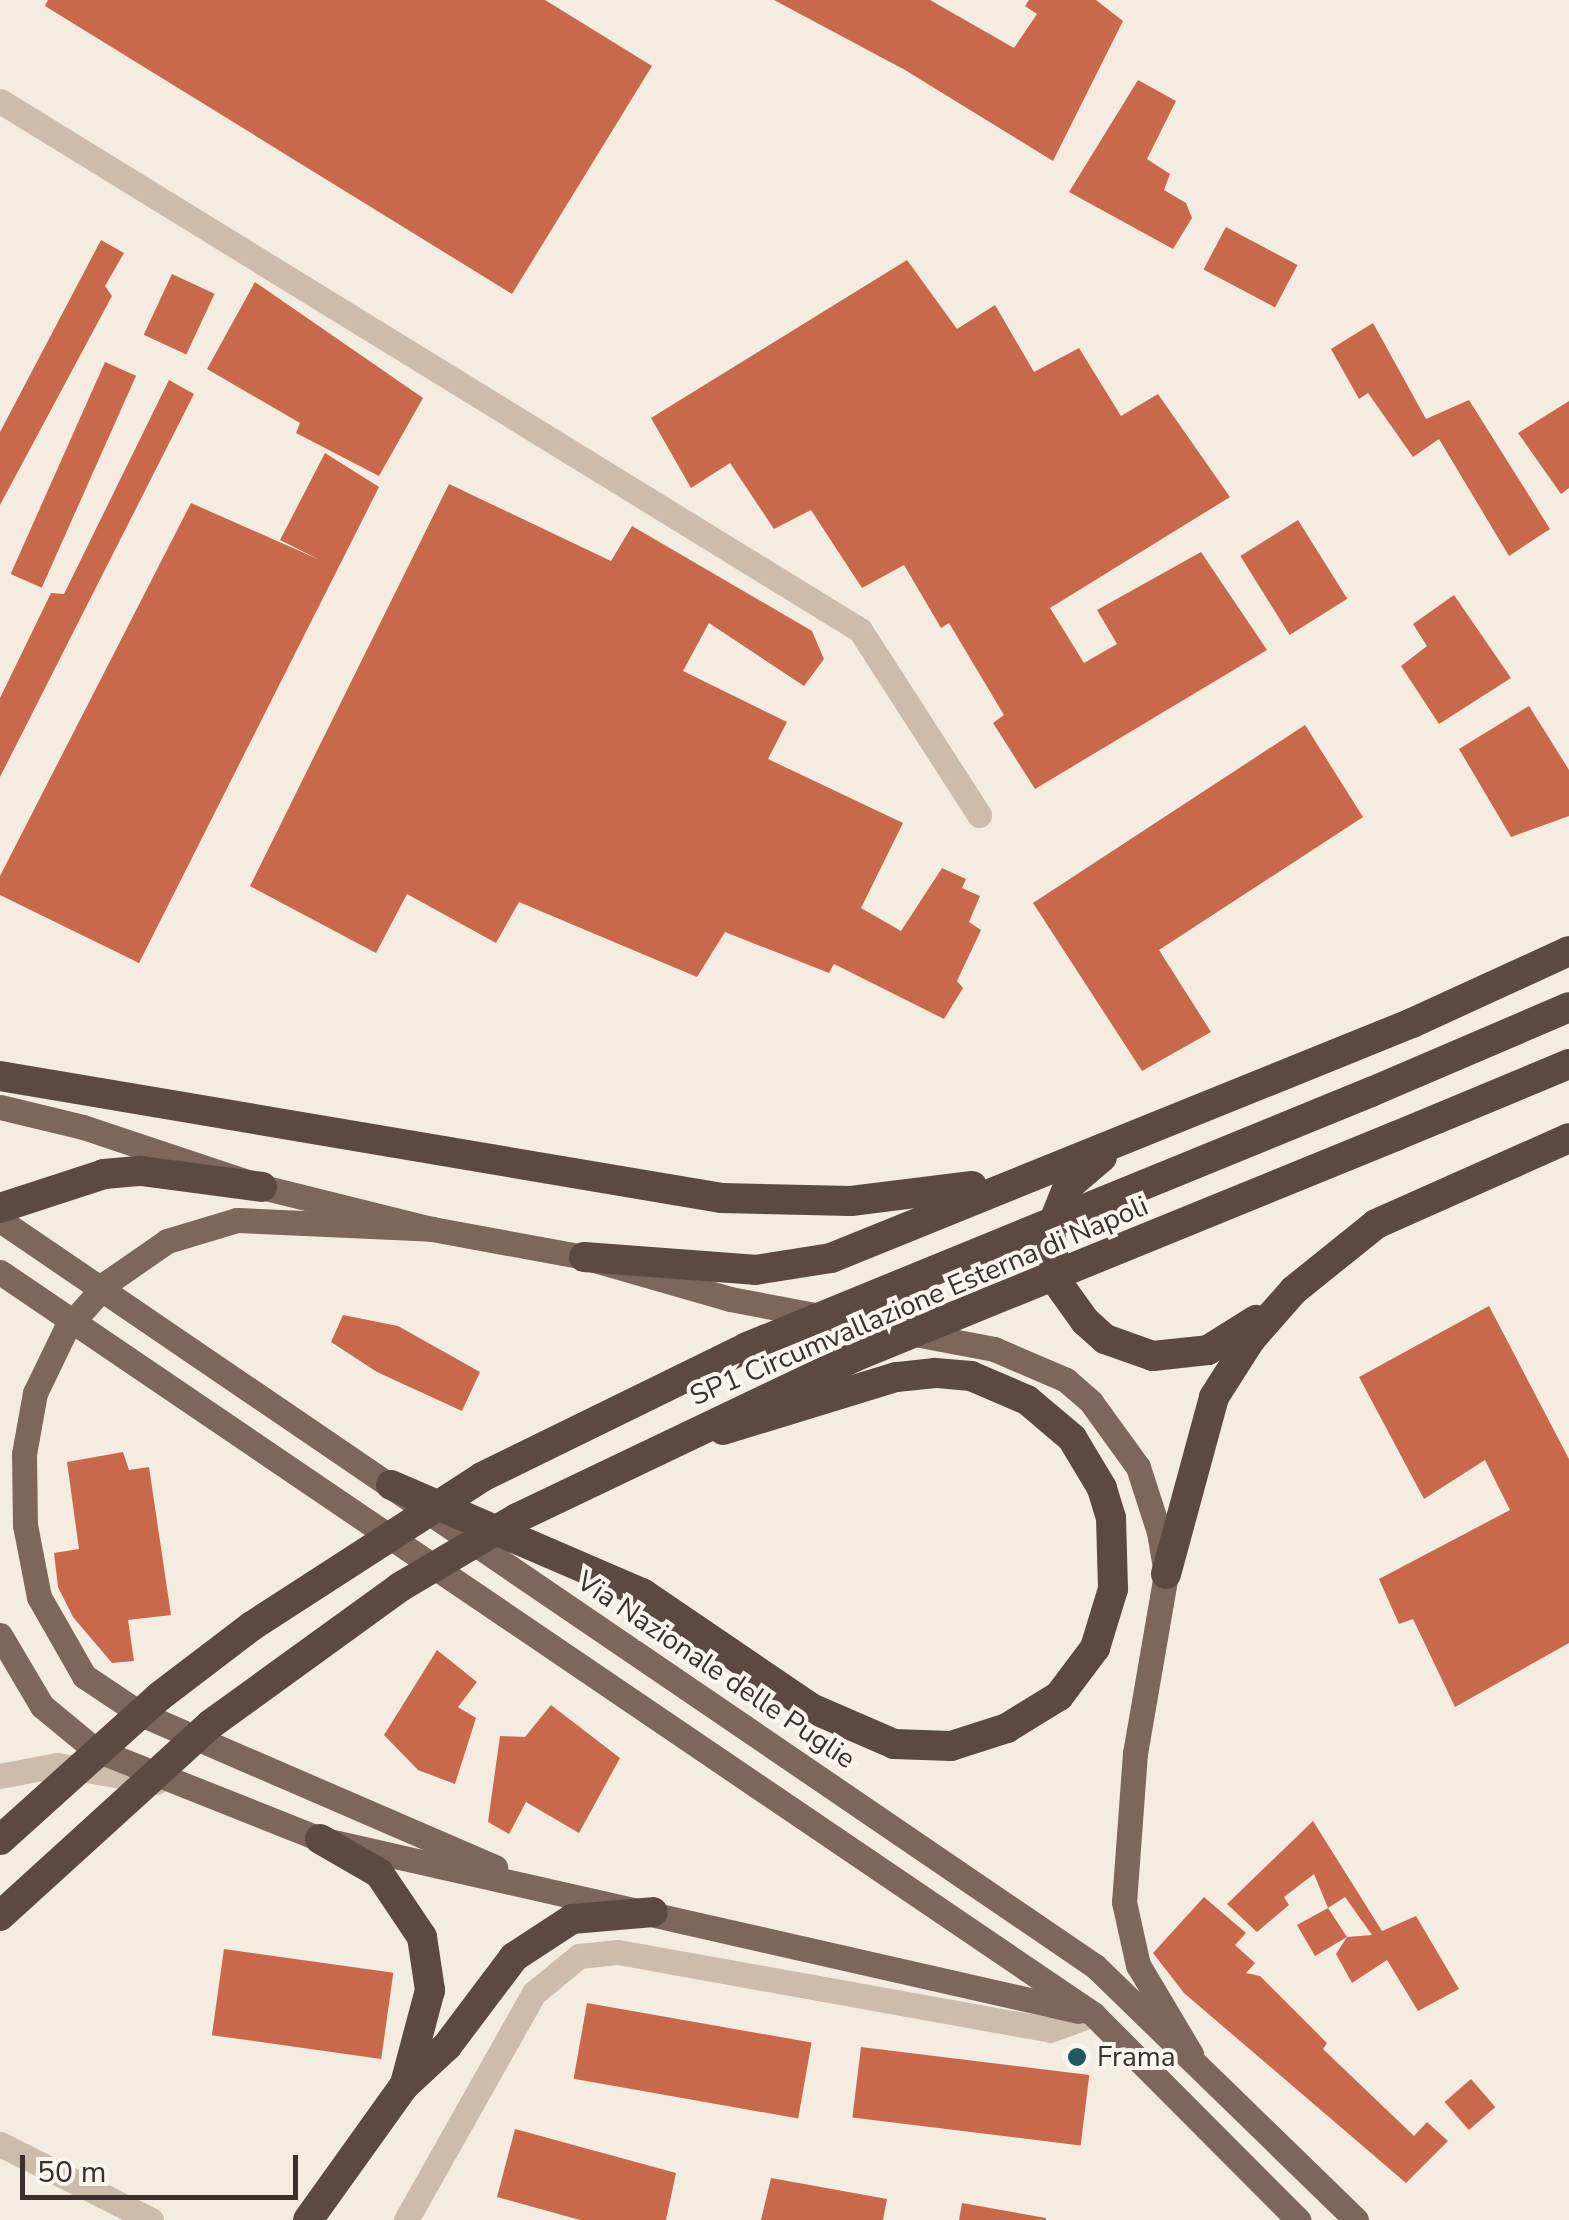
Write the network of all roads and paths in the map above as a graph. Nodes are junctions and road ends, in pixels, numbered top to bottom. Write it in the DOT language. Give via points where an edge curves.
graph roads {
  1 [pos="0,101"];
  2 [pos="979,815"];
  3 [pos="1569,951"];
  4 [pos="1569,1007"];
  5 [pos="1569,1064"];
  6 [pos="0,1076"];
  7 [pos="0,1108"];
  8 [pos="1148,1132"];
  9 [pos="1569,1138"];
  10 [pos="1033,1172"];
  11 [pos="262,1186"];
  12 [pos="0,1208"];
  13 [pos="0,1220"];
  14 [pos="432,1230"];
  15 [pos="570,1254"];
  16 [pos="0,1272"];
  17 [pos="1294,1290"];
  18 [pos="645,1454"];
  19 [pos="391,1486"];
  20 [pos="1166,1574"];
  21 [pos="0,1635"];
  22 [pos="0,1776"];
  23 [pos="174,1786"];
  24 [pos="0,1840"];
  25 [pos="320,1840"];
  26 [pos="560,1891"];
  27 [pos="653,1912"];
  28 [pos="0,1916"];
  29 [pos="1093,2014"];
  30 [pos="1191,2054"];
  31 [pos="404,2086"];
  32 [pos="0,2144"];
  33 [pos="1292,2216"];
  34 [pos="150,2220"];
  35 [pos="308,2220"];
  36 [pos="406,2220"];
  37 [pos="1356,2220"];
  1 -- 2 [label="street" via="860,630"];
  3 -- 8 [label="highway"];
  4 -- 24 [label="highway, SP1 Circumvallazione Esterna di Napoli, bridge" via="747,1347 482,1476 328,1573 191,1672"];
  5 -- 18 [label="highway, SP1 Circumvallazione Esterna di Napoli, bridge" via="854,1357"];
  6 -- 10 [label="highway" via="722,1198 851,1201"];
  7 -- 11 [label="main road" via="83,1127"];
  8 -- 10 [label="highway"];
  8 -- 17 [label="highway" via="1088,1166 1057,1204 1050,1258 1057,1282 1085,1321 1128,1350 1182,1355 1237,1335"];
  9 -- 17 [label="highway" via="1376,1224"];
  10 -- 15 [label="highway" via="795,1267 755,1270"];
  11 -- 12 [label="highway" via="141,1171 104,1174"];
  11 -- 14 [label="main road, bridge"];
  13 -- 19 [label="main road, Via Nazionale delle Puglie"];
  14 -- 15 [label="main road"];
  14 -- 26 [label="main road, bridge" via="252,1220 167,1241 108,1282 66,1330 35,1393 24,1454 25,1525 40,1596 84,1676 141,1714 418,1838"];
  15 -- 20 [label="main road" via="730,1299 994,1349 1053,1373 1091,1402 1138,1466"];
  16 -- 29 [label="main road"];
  17 -- 20 [label="highway" via="1214,1396"];
  18 -- 19 [label="highway, bridge" via="896,1376 953,1374 1000,1385 1052,1417 1102,1488 1112,1590 1096,1648 1036,1713 977,1740 924,1747 867,1738 810,1708 642,1593"];
  18 -- 28 [label="highway, SP1 Circumvallazione Esterna di Napoli, bridge" via="460,1550 326,1638 162,1763"];
  19 -- 30 [label="main road, Via Nazionale delle Puglie" via="1095,1966"];
  20 -- 30 [label="main road" via="1135,1753 1124,1888 1138,1966"];
  21 -- 23 [label="main road" via="21,1676 66,1730"];
  22 -- 23 [label="street" via="86,1766"];
  23 -- 25 [label="main road"];
  25 -- 26 [label="main road"];
  25 -- 31 [label="highway" via="379,1873 422,1937 430,1990"];
  26 -- 27 [label="main road"];
  27 -- 29 [label="main road"];
  27 -- 31 [label="highway" via="592,1913 533,1941 448,2046"];
  29 -- 33 [label="main road"];
  29 -- 36 [label="street" via="1050,2030 618,1952 579,1956 534,1992"];
  30 -- 37 [label="main road, Via Nazionale delle Puglie"];
  31 -- 35 [label="highway"];
  32 -- 34 [label="street"];
}
